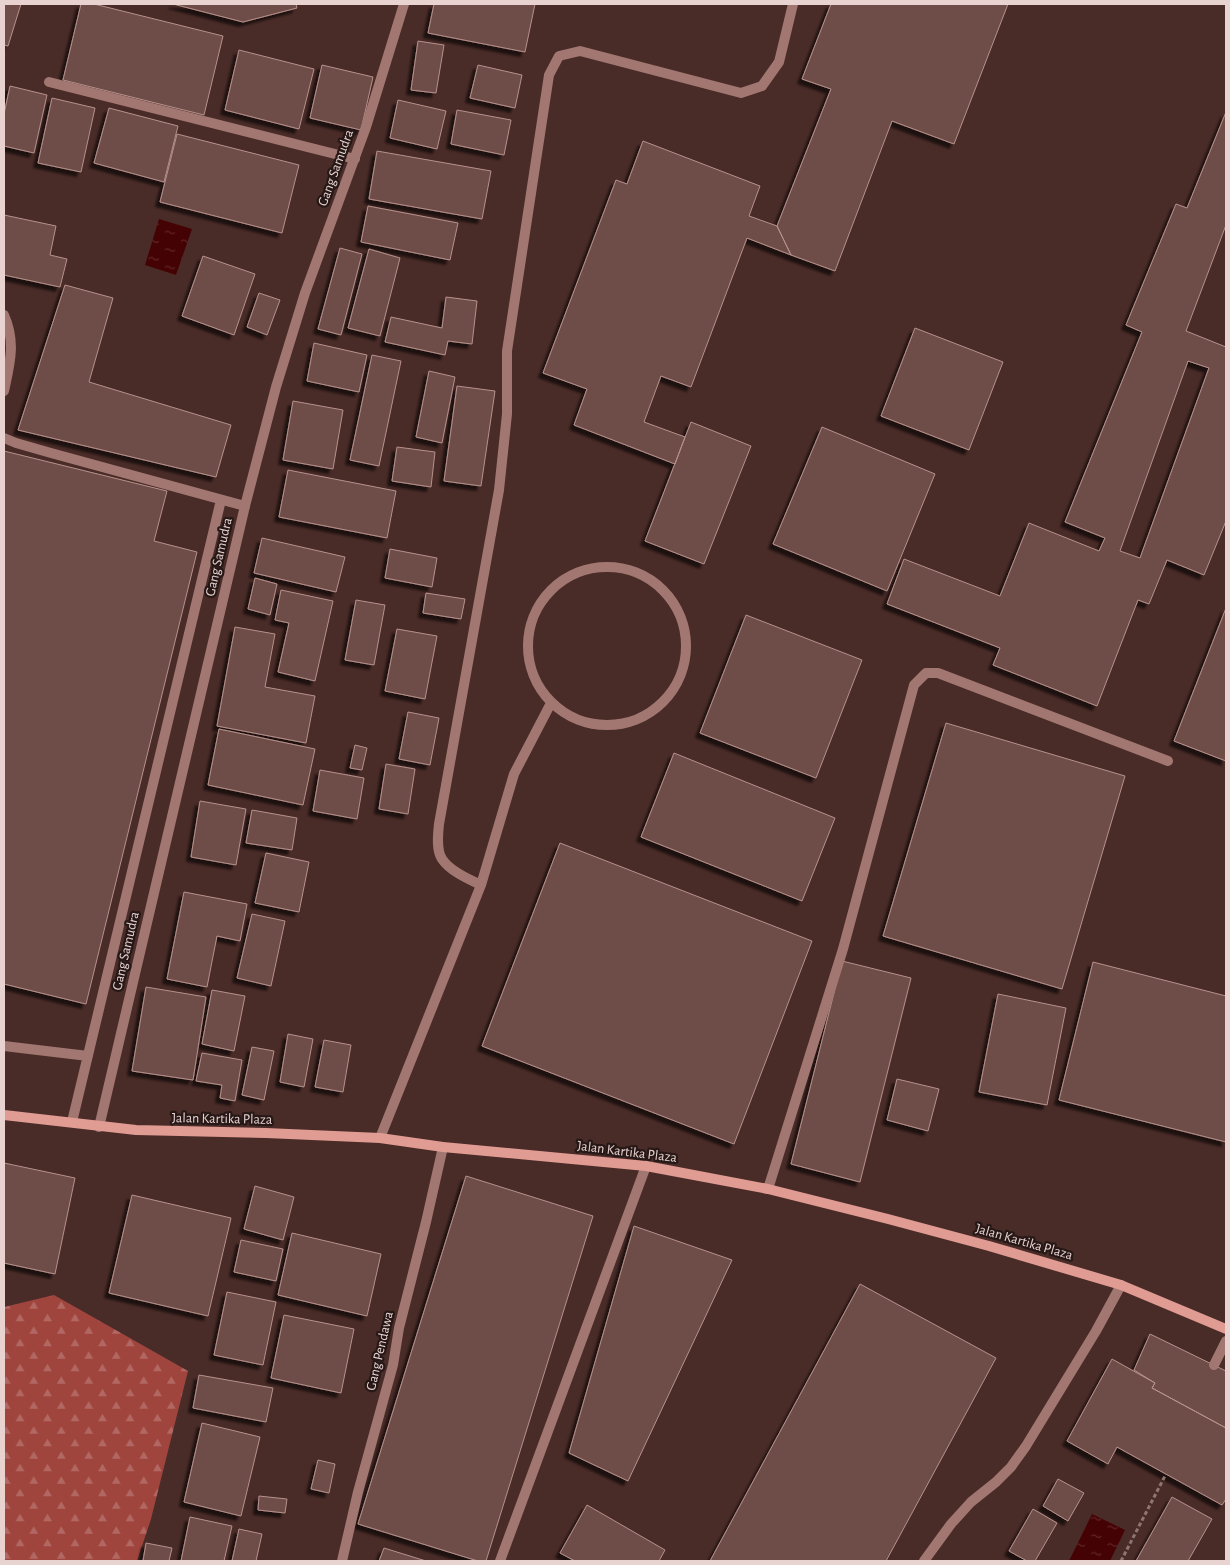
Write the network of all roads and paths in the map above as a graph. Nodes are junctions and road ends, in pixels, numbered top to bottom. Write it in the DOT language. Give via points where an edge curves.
graph roads {
  1 [pos="404,4"];
  2 [pos="794,4"];
  3 [pos="49,82"];
  4 [pos="355,159"];
  5 [pos="4,315"];
  6 [pos="4,391"];
  7 [pos="4,438"];
  8 [pos="221,500"];
  9 [pos="245,506"];
  10 [pos="551,703"];
  11 [pos="1168,761"];
  12 [pos="481,885"];
  13 [pos="4,1046"];
  14 [pos="88,1056"];
  15 [pos="4,1115"];
  16 [pos="72,1122"];
  17 [pos="99,1127"];
  18 [pos="380,1138"];
  19 [pos="443,1147"];
  20 [pos="646,1166"];
  21 [pos="768,1188"];
  22 [pos="1121,1285"];
  23 [pos="1226,1329"];
  24 [pos="1226,1341"];
  25 [pos="1214,1366"];
  26 [pos="1166,1474"];
  27 [pos="342,1561"];
  28 [pos="500,1561"];
  29 [pos="924,1561"];
  30 [pos="1121,1561"];
  1 -- 4 [label="street, Gang Samudra"];
  2 -- 12 [label="street" via="779,62 762,86 741,93 580,51 559,56 549,75 507,351 507,414 499,490 439,824 441,858 461,877"];
  3 -- 4 [label="street"];
  4 -- 9 [label="street, Gang Samudra" via="305,293"];
  5 -- 6 [label="street" via="10,328 11,359"];
  7 -- 8 [label="street"];
  8 -- 9 [label="street"];
  8 -- 14 [label="street"];
  9 -- 17 [label="street, Gang Samudra"];
  10 -- 10 [label="street" via="538,686 528,645 531,625 552,588 589,568 610,566 650,578 666,592 683,623 686,650 680,677 665,701 649,714 609,726 588,724 568,716"];
  10 -- 12 [label="street" via="514,774"];
  11 -- 21 [label="street" via="938,673 926,673 914,685 843,949"];
  12 -- 18 [label="street"];
  13 -- 14 [label="street"];
  14 -- 16 [label="street"];
  15 -- 16 [label="main road, Jalan Kartika Plaza"];
  16 -- 17 [label="main road, Jalan Kartika Plaza"];
  17 -- 18 [label="main road, Jalan Kartika Plaza"];
  18 -- 19 [label="main road, Jalan Kartika Plaza"];
  19 -- 20 [label="main road, Jalan Kartika Plaza"];
  19 -- 27 [label="street, Gang Pendawa" via="393,1365"];
  20 -- 21 [label="main road, Jalan Kartika Plaza"];
  20 -- 28 [label="street"];
  21 -- 22 [label="main road, Jalan Kartika Plaza"];
  22 -- 23 [label="main road, Jalan Kartika Plaza"];
  22 -- 29 [label="street" via="1012,1467 971,1502"];
  24 -- 25 [label="street"];
  26 -- 30 [label="path"];
}
